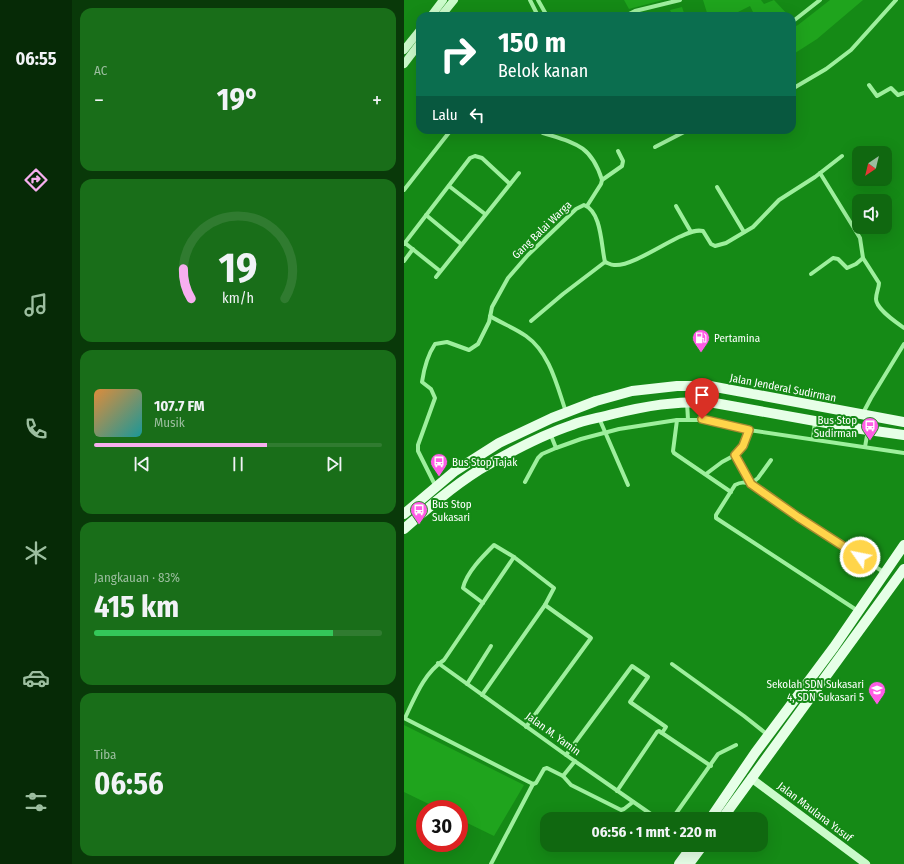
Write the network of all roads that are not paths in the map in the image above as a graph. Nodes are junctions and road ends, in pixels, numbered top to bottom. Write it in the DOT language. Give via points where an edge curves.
graph roads {
  1 [pos="443,0"];
  2 [pos="454,0"];
  3 [pos="530,0"];
  4 [pos="538,0"];
  5 [pos="680,0"];
  6 [pos="820,0"];
  7 [pos="896,0"];
  8 [pos="434,12"];
  9 [pos="444,12"];
  10 [pos="536,12"];
  11 [pos="545,12"];
  12 [pos="633,12"];
  13 [pos="796,19"];
  14 [pos="416,35"];
  15 [pos="416,48"];
  16 [pos="404,50"];
  17 [pos="404,64"];
  18 [pos="868,85"];
  19 [pos="796,87"];
  20 [pos="904,94"];
  21 [pos="448,134"];
  22 [pos="549,134"];
  23 [pos="680,134"];
  24 [pos="655,147"];
  25 [pos="618,151"];
  26 [pos="842,156"];
  27 [pos="519,173"];
  28 [pos="820,173"];
  29 [pos="602,180"];
  30 [pos="510,184"];
  31 [pos="449,186"];
  32 [pos="717,186"];
  33 [pos="404,190"];
  34 [pos="587,206"];
  35 [pos="676,206"];
  36 [pos="485,214"];
  37 [pos="426,215"];
  38 [pos="691,232"];
  39 [pos="744,232"];
  40 [pos="404,243"];
  41 [pos="461,244"];
  42 [pos="413,249"];
  43 [pos="863,258"];
  44 [pos="404,261"];
  45 [pos="605,262"];
  46 [pos="440,270"];
  47 [pos="811,274"];
  48 [pos="436,277"];
  49 [pos="490,316"];
  50 [pos="531,321"];
  51 [pos="904,328"];
  52 [pos="904,344"];
  53 [pos="687,401"];
  54 [pos="566,412"];
  55 [pos="862,415"];
  56 [pos="599,418"];
  57 [pos="677,420"];
  58 [pos="688,420"];
  59 [pos="815,421"];
  60 [pos="904,422"];
  61 [pos="749,430"];
  62 [pos="868,430"];
  63 [pos="550,433"];
  64 [pos="606,433"];
  65 [pos="904,436"];
  66 [pos="813,439"];
  67 [pos="865,447"];
  68 [pos="556,448"];
  69 [pos="904,453"];
  70 [pos="735,455"];
  71 [pos="771,460"];
  72 [pos="706,474"];
  73 [pos="525,482"];
  74 [pos="751,484"];
  75 [pos="628,485"];
  76 [pos="436,487"];
  77 [pos="731,492"];
  78 [pos="404,514"];
  79 [pos="404,529"];
  80 [pos="904,545"];
  81 [pos="514,557"];
  82 [pos="904,569"];
  83 [pos="885,573"];
  84 [pos="483,604"];
  85 [pos="545,605"];
  86 [pos="859,612"];
  87 [pos="491,646"];
  88 [pos="438,663"];
  89 [pos="672,664"];
  90 [pos="467,684"];
  91 [pos="482,695"];
  92 [pos="404,718"];
  93 [pos="526,727"];
  94 [pos="662,733"];
  95 [pos="768,735"];
  96 [pos="736,745"];
  97 [pos="566,755"];
  98 [pos="575,761"];
  99 [pos="710,766"];
  100 [pos="563,776"];
  101 [pos="751,778"];
  102 [pos="534,784"];
  103 [pos="617,790"];
  104 [pos="633,802"];
  105 [pos="648,812"];
  106 [pos="677,812"];
  107 [pos="715,812"];
  108 [pos="727,812"];
  109 [pos="688,852"];
  110 [pos="698,852"];
  111 [pos="491,864"];
  112 [pos="679,864"];
  113 [pos="690,864"];
  114 [pos="866,864"];
  1 -- 8 [label="street"];
  2 -- 9 [label="street"];
  3 -- 10 [label="street"];
  4 -- 11 [label="street"];
  5 -- 12 [label="street"];
  6 -- 13 [label="street"];
  7 -- 19 [label="street" via="851,50"];
  14 -- 16 [label="street"];
  15 -- 17 [label="street"];
  18 -- 20 [label="street" via="877,96 891,88 898,95"];
  21 -- 33 [label="street"];
  22 -- 29 [label="street" via="577,144 598,167"];
  23 -- 24 [label="street"];
  25 -- 29 [label="street" via="622,166"];
  26 -- 28 [label="street"];
  27 -- 30 [label="street"];
  28 -- 39 [label="street" via="779,200"];
  28 -- 43 [label="street" via="858,233"];
  29 -- 34 [label="street"];
  30 -- 31 [label="street" via="482,158 475,156 470,158"];
  30 -- 36 [label="street"];
  31 -- 36 [label="street"];
  31 -- 37 [label="street"];
  32 -- 39 [label="street"];
  34 -- 45 [label="street, Gang Balai Warga" via="598,223"];
  34 -- 49 [label="street, Gang Balai Warga" via="576,209 528,255 508,278"];
  35 -- 38 [label="street"];
  36 -- 41 [label="street"];
  37 -- 40 [label="street"];
  37 -- 41 [label="street"];
  38 -- 39 [label="street" via="703,231 715,246 726,243"];
  38 -- 45 [label="street" via="628,264 612,266"];
  40 -- 42 [label="street"];
  41 -- 46 [label="street"];
  42 -- 44 [label="street"];
  42 -- 46 [label="street"];
  43 -- 47 [label="street" via="847,268 834,258"];
  43 -- 51 [label="street" via="879,283 877,304"];
  45 -- 50 [label="street"];
  46 -- 48 [label="street"];
  49 -- 54 [label="street" via="526,336 543,353"];
  49 -- 76 [label="street, Gang Balai Warga" via="478,344 469,350 447,342 435,344 429,353 422,382 431,389 434,398 418,451"];
  52 -- 55 [label="street"];
  53 -- 56 [label="main road" via="644,407"];
  53 -- 58 [label="street"];
  53 -- 59 [label="main road" via="709,402"];
  54 -- 55 [label="main road, Jalan Jenderal Sudirman" via="632,391 704,386"];
  54 -- 76 [label="main road, Jalan Jenderal Sudirman" via="499,443 455,471"];
  55 -- 60 [label="main road, Jalan Jenderal Sudirman"];
  56 -- 63 [label="main road"];
  56 -- 64 [label="street"];
  57 -- 58 [label="street"];
  57 -- 64 [label="street"];
  57 -- 72 [label="street" via="674,453"];
  58 -- 61 [label="street" via="711,420"];
  59 -- 62 [label="main road"];
  59 -- 66 [label="street"];
  61 -- 66 [label="street"];
  61 -- 70 [label="street" via="743,446"];
  62 -- 65 [label="main road"];
  62 -- 67 [label="street"];
  63 -- 68 [label="street"];
  63 -- 79 [label="main road" via="478,471"];
  64 -- 68 [label="street"];
  64 -- 75 [label="street"];
  66 -- 67 [label="street"];
  67 -- 69 [label="street"];
  68 -- 73 [label="street" via="538,458"];
  70 -- 72 [label="street"];
  70 -- 74 [label="street"];
  71 -- 74 [label="street"];
  72 -- 77 [label="street"];
  74 -- 77 [label="street" via="740,482"];
  74 -- 83 [label="street"];
  76 -- 78 [label="main road, Jalan Jenderal Sudirman"];
  77 -- 86 [label="street" via="716,518"];
  80 -- 83 [label="main road"];
  81 -- 84 [label="street"];
  81 -- 84 [label="street" via="494,545 464,583 463,588"];
  81 -- 85 [label="street" via="554,588"];
  82 -- 101 [label="main road"];
  83 -- 86 [label="main road"];
  84 -- 88 [label="street" via="444,660"];
  85 -- 91 [label="street"];
  85 -- 93 [label="street" via="590,638"];
  86 -- 95 [label="main road"];
  87 -- 90 [label="street"];
  88 -- 90 [label="street, Jalan M. Yamin"];
  88 -- 92 [label="street" via="421,684"];
  89 -- 95 [label="street"];
  90 -- 91 [label="street, Jalan M. Yamin"];
  91 -- 93 [label="street, Jalan M. Yamin"];
  92 -- 102 [label="street"];
  93 -- 97 [label="street, Jalan M. Yamin"];
  94 -- 97 [label="street" via="666,727 630,702 648,677 632,666"];
  94 -- 99 [label="street"];
  94 -- 103 [label="street" via="655,733"];
  95 -- 107 [label="main road"];
  96 -- 99 [label="street" via="721,752"];
  97 -- 98 [label="street, Jalan M. Yamin"];
  98 -- 100 [label="street"];
  98 -- 103 [label="street, Jalan M. Yamin"];
  99 -- 106 [label="street"];
  100 -- 102 [label="street" via="547,768"];
  100 -- 104 [label="street" via="571,785 621,810"];
  101 -- 108 [label="main road"];
  101 -- 114 [label="street, Jalan Maulana Yusuf"];
  102 -- 111 [label="street"];
  103 -- 104 [label="street, Jalan M. Yamin"];
  104 -- 105 [label="street, Jalan M. Yamin"];
  109 -- 112 [label="main road"];
  110 -- 113 [label="main road"];
}
